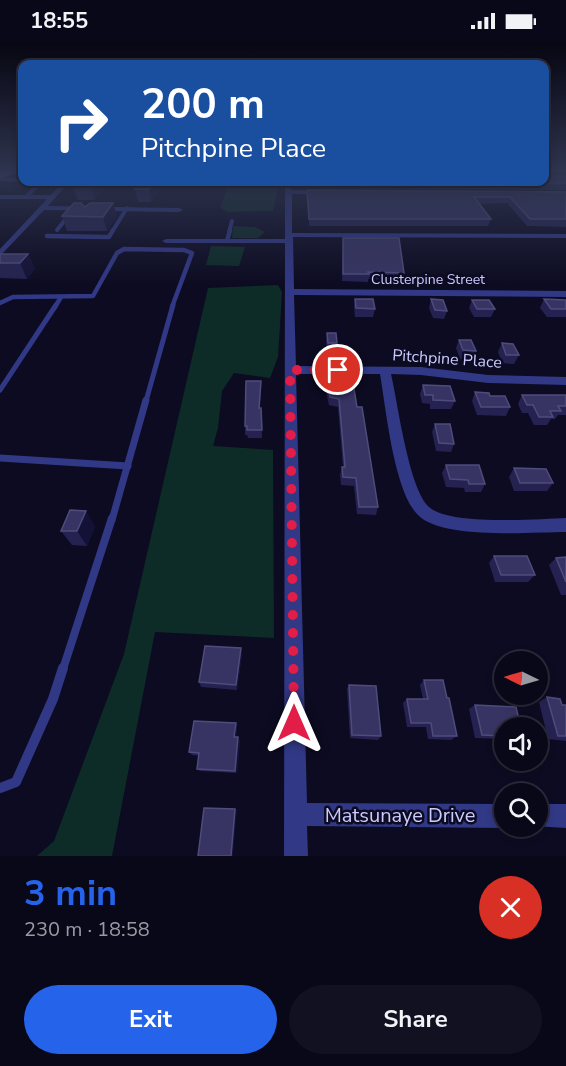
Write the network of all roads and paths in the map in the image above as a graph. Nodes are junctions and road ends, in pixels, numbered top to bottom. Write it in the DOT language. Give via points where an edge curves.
graph roads {
  1 [pos="42,209"];
  2 [pos="74,209"];
  3 [pos="95,209"];
  4 [pos="125,209"];
  5 [pos="152,209"];
  6 [pos="288,209"];
  7 [pos="178,210"];
  8 [pos="89,217"];
  9 [pos="232,221"];
  10 [pos="57,230"];
  11 [pos="47,236"];
  12 [pos="566,236"];
  13 [pos="289,238"];
  14 [pos="166,241"];
  15 [pos="227,241"];
  16 [pos="0,254"];
  17 [pos="289,292"];
  18 [pos="566,294"];
  19 [pos="61,297"];
  20 [pos="0,303"];
  21 [pos="290,370"];
  22 [pos="385,371"];
  23 [pos="566,381"];
  24 [pos="0,390"];
  25 [pos="0,458"];
  26 [pos="128,466"];
  27 [pos="566,525"];
  28 [pos="0,788"];
  29 [pos="295,814"];
  30 [pos="494,816"];
  31 [pos="548,816"];
  32 [pos="566,816"];
  33 [pos="296,856"];
  1 -- 16 [label="street"];
  2 -- 10 [label="lane"];
  3 -- 8 [label="lane"];
  4 -- 11 [label="lane" via="109,237"];
  5 -- 7 [label="street"];
  6 -- 13 [label="street"];
  9 -- 15 [label="lane"];
  12 -- 13 [label="street"];
  13 -- 15 [label="street"];
  13 -- 17 [label="street"];
  14 -- 15 [label="street"];
  17 -- 18 [label="street, Clusterpine Street"];
  17 -- 21 [label="street"];
  19 -- 20 [label="lane" via="13,297"];
  19 -- 24 [label="lane"];
  19 -- 26 [label="lane" via="93,296 120,250 192,253 173,305"];
  21 -- 22 [label="street, Pitchpine Place"];
  21 -- 29 [label="street"];
  22 -- 23 [label="street, Pitchpine Place"];
  22 -- 27 [label="street" via="408,484 415,501 428,515 451,524"];
  25 -- 26 [label="lane"];
  26 -- 28 [label="lane" via="53,699 16,782"];
  29 -- 30 [label="street, Matsunaye Drive"];
  29 -- 33 [label="street"];
  31 -- 32 [label="street"];
}
